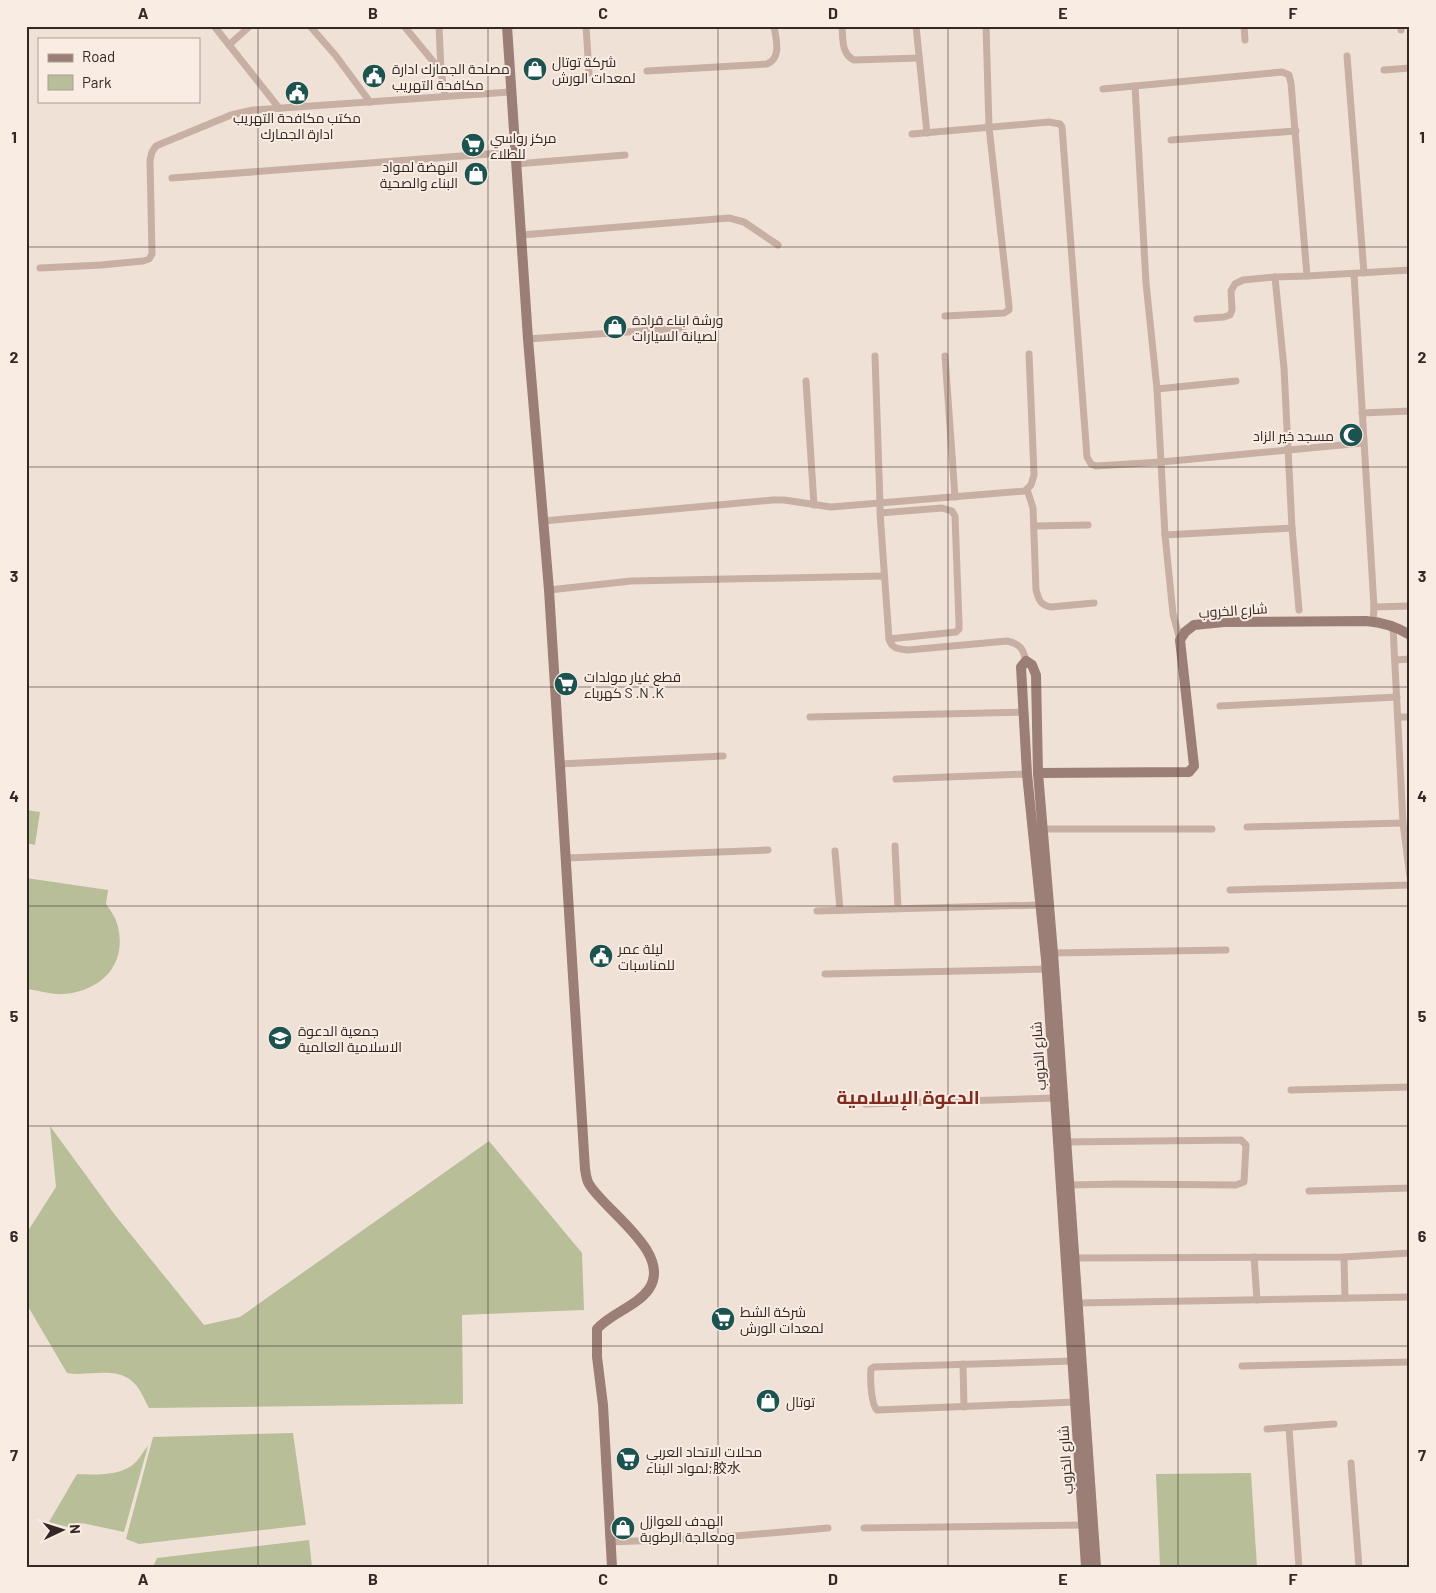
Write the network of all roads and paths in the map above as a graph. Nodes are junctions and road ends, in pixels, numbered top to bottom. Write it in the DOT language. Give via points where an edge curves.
graph roads {
  1 [pos="214,26"];
  2 [pos="250,26"];
  3 [pos="310,26"];
  4 [pos="404,26"];
  5 [pos="439,26"];
  6 [pos="507,26"];
  7 [pos="586,26"];
  8 [pos="774,26"];
  9 [pos="842,26"];
  10 [pos="916,26"];
  11 [pos="986,26"];
  12 [pos="1244,26"];
  13 [pos="1245,40"];
  14 [pos="229,45"];
  15 [pos="1347,56"];
  16 [pos="919,58"];
  17 [pos="1410,68"];
  18 [pos="1384,70"];
  19 [pos="441,71"];
  20 [pos="647,71"];
  21 [pos="590,73"];
  22 [pos="1135,86"];
  23 [pos="1103,89"];
  24 [pos="511,92"];
  25 [pos="445,96"];
  26 [pos="370,102"];
  27 [pos="279,108"];
  28 [pos="989,127"];
  29 [pos="1296,131"];
  30 [pos="927,133"];
  31 [pos="912,134"];
  32 [pos="1171,140"];
  33 [pos="515,152"];
  34 [pos="625,155"];
  35 [pos="516,164"];
  36 [pos="172,178"];
  37 [pos="521,235"];
  38 [pos="778,245"];
  39 [pos="40,268"];
  40 [pos="1410,270"];
  41 [pos="1364,273"];
  42 [pos="1354,274"];
  43 [pos="1275,276"];
  44 [pos="1307,276"];
  45 [pos="944,316"];
  46 [pos="1196,319"];
  47 [pos="683,328"];
  48 [pos="528,339"];
  49 [pos="1029,354"];
  50 [pos="875,356"];
  51 [pos="945,356"];
  52 [pos="806,380"];
  53 [pos="1236,381"];
  54 [pos="1157,388"];
  55 [pos="1410,411"];
  56 [pos="1362,413"];
  57 [pos="1363,443"];
  58 [pos="1289,451"];
  59 [pos="1161,462"];
  60 [pos="1027,489"];
  61 [pos="955,497"];
  62 [pos="880,503"];
  63 [pos="814,505"];
  64 [pos="880,513"];
  65 [pos="543,521"];
  66 [pos="1088,524"];
  67 [pos="1034,526"];
  68 [pos="1292,528"];
  69 [pos="1165,535"];
  70 [pos="884,576"];
  71 [pos="549,590"];
  72 [pos="1094,603"];
  73 [pos="1410,606"];
  74 [pos="1374,607"];
  75 [pos="1299,610"];
  76 [pos="1373,622"];
  77 [pos="1410,625"];
  78 [pos="1396,628"];
  79 [pos="1410,635"];
  80 [pos="889,639"];
  81 [pos="1180,640"];
  82 [pos="1395,660"];
  83 [pos="1410,660"];
  84 [pos="1026,661"];
  85 [pos="1396,697"];
  86 [pos="1220,706"];
  87 [pos="1024,712"];
  88 [pos="810,717"];
  89 [pos="1398,717"];
  90 [pos="1410,717"];
  91 [pos="722,756"];
  92 [pos="560,764"];
  93 [pos="1033,773"];
  94 [pos="896,779"];
  95 [pos="1403,823"];
  96 [pos="1247,827"];
  97 [pos="1043,829"];
  98 [pos="1212,829"];
  99 [pos="895,846"];
  100 [pos="768,850"];
  101 [pos="835,851"];
  102 [pos="566,858"];
  103 [pos="1410,877"];
  104 [pos="1410,885"];
  105 [pos="1230,890"];
  106 [pos="1041,905"];
  107 [pos="898,908"];
  108 [pos="840,910"];
  109 [pos="817,911"];
  110 [pos="1226,950"];
  111 [pos="1053,952"];
  112 [pos="1046,969"];
  113 [pos="825,974"];
  114 [pos="1410,1087"];
  115 [pos="1291,1090"];
  116 [pos="1055,1098"];
  117 [pos="865,1104"];
  118 [pos="1062,1141"];
  119 [pos="1068,1186"];
  120 [pos="1410,1188"];
  121 [pos="1309,1191"];
  122 [pos="1410,1253"];
  123 [pos="1254,1257"];
  124 [pos="1344,1257"];
  125 [pos="1074,1258"];
  126 [pos="1410,1297"];
  127 [pos="1345,1298"];
  128 [pos="1257,1300"];
  129 [pos="1077,1303"];
  130 [pos="1072,1361"];
  131 [pos="1410,1362"];
  132 [pos="963,1364"];
  133 [pos="1242,1366"];
  134 [pos="1075,1402"];
  135 [pos="964,1407"];
  136 [pos="1334,1424"];
  137 [pos="1289,1428"];
  138 [pos="1267,1429"];
  139 [pos="1351,1463"];
  140 [pos="1083,1525"];
  141 [pos="828,1528"];
  142 [pos="864,1528"];
  143 [pos="610,1542"];
  144 [pos="612,1567"];
  145 [pos="1086,1567"];
  146 [pos="1096,1567"];
  147 [pos="1299,1567"];
  148 [pos="1359,1567"];
  1 -- 14 [label="street"];
  2 -- 14 [label="street"];
  3 -- 26 [label="street"];
  4 -- 19 [label="street"];
  5 -- 19 [label="street"];
  6 -- 24 [label="main road"];
  7 -- 21 [label="street"];
  8 -- 20 [label="street" via="777,52 772,62 767,64"];
  9 -- 16 [label="street" via="846,54 854,60"];
  10 -- 16 [label="street"];
  11 -- 28 [label="street"];
  12 -- 13 [label="street"];
  14 -- 27 [label="street"];
  15 -- 41 [label="street"];
  16 -- 30 [label="street"];
  17 -- 18 [label="street"];
  19 -- 25 [label="street"];
  22 -- 23 [label="street"];
  22 -- 29 [label="street" via="1285,72 1292,83"];
  22 -- 54 [label="street" via="1146,283"];
  24 -- 25 [label="street"];
  24 -- 33 [label="main road"];
  25 -- 26 [label="street"];
  26 -- 27 [label="street"];
  27 -- 39 [label="street" via="236,113 156,146 150,160 152,254 149,259"];
  28 -- 30 [label="street"];
  28 -- 45 [label="street" via="1009,310 998,314"];
  28 -- 59 [label="street" via="1049,122 1062,127 1087,456 1096,466"];
  29 -- 32 [label="street"];
  29 -- 44 [label="street"];
  30 -- 31 [label="street"];
  33 -- 35 [label="main road"];
  33 -- 36 [label="street"];
  34 -- 35 [label="street"];
  35 -- 37 [label="main road"];
  37 -- 38 [label="street" via="729,218 744,222"];
  37 -- 48 [label="main road"];
  40 -- 41 [label="street"];
  41 -- 42 [label="street"];
  42 -- 44 [label="street"];
  42 -- 56 [label="street"];
  43 -- 44 [label="street"];
  43 -- 46 [label="street" via="1238,282 1231,291 1230,315"];
  43 -- 58 [label="street"];
  47 -- 48 [label="street"];
  48 -- 65 [label="main road"];
  49 -- 60 [label="street" via="1034,475"];
  50 -- 62 [label="street"];
  51 -- 61 [label="street"];
  52 -- 63 [label="street"];
  53 -- 54 [label="street"];
  54 -- 59 [label="street"];
  55 -- 56 [label="street"];
  56 -- 57 [label="street"];
  57 -- 58 [label="street"];
  57 -- 74 [label="street"];
  58 -- 59 [label="street"];
  58 -- 68 [label="street"];
  59 -- 69 [label="street"];
  60 -- 61 [label="street"];
  60 -- 67 [label="street"];
  61 -- 62 [label="street"];
  62 -- 63 [label="street" via="832,507"];
  62 -- 64 [label="street"];
  63 -- 65 [label="street" via="773,500"];
  64 -- 70 [label="street"];
  64 -- 80 [label="street" via="942,508 952,511 955,516 959,629 948,634"];
  65 -- 71 [label="main road"];
  66 -- 67 [label="street"];
  67 -- 72 [label="street" via="1036,590 1040,602 1051,607"];
  68 -- 69 [label="street"];
  68 -- 75 [label="street"];
  69 -- 81 [label="street" via="1172,614"];
  70 -- 71 [label="street" via="631,582"];
  70 -- 80 [label="street"];
  71 -- 92 [label="main road"];
  73 -- 74 [label="street"];
  74 -- 76 [label="street"];
  76 -- 78 [label="main road, شارع الخروب"];
  76 -- 81 [label="main road, شارع الخروب" via="1224,622 1194,625"];
  77 -- 78 [label="main road, شارع الخروب"];
  78 -- 79 [label="main road, شارع الخروب"];
  78 -- 82 [label="street"];
  80 -- 84 [label="street" via="890,645 896,649 908,650 1007,641 1023,649"];
  81 -- 93 [label="main road" via="1193,769 1189,772"];
  82 -- 83 [label="street"];
  82 -- 85 [label="street"];
  84 -- 87 [label="main road, شارع الخروب" via="1020,672"];
  84 -- 93 [label="main road, شارع الخروب" via="1032,665 1036,675"];
  85 -- 86 [label="street"];
  85 -- 89 [label="street"];
  87 -- 88 [label="street"];
  87 -- 93 [label="main road, شارع الخروب"];
  89 -- 90 [label="street"];
  89 -- 95 [label="street"];
  91 -- 92 [label="street"];
  92 -- 102 [label="main road"];
  93 -- 94 [label="street"];
  93 -- 97 [label="main road, شارع الخروب"];
  93 -- 106 [label="main road, شارع الخروب"];
  95 -- 96 [label="street"];
  95 -- 103 [label="street"];
  97 -- 98 [label="street"];
  97 -- 111 [label="main road, شارع الخروب"];
  99 -- 107 [label="street"];
  100 -- 102 [label="street"];
  101 -- 108 [label="street"];
  102 -- 143 [label="main road" via="587,1182 647,1251 654,1276 647,1291 598,1329"];
  104 -- 105 [label="street"];
  106 -- 107 [label="street"];
  106 -- 112 [label="main road, شارع الخروب"];
  107 -- 108 [label="street"];
  108 -- 109 [label="street"];
  110 -- 111 [label="street"];
  111 -- 118 [label="main road, شارع الخروب"];
  112 -- 113 [label="street"];
  112 -- 116 [label="main road, شارع الخروب"];
  114 -- 115 [label="street"];
  116 -- 117 [label="street"];
  116 -- 118 [label="main road, شارع الخروب"];
  118 -- 119 [label="main road, شارع الخروب"];
  118 -- 119 [label="street" via="1241,1140 1246,1145 1244,1182 1236,1185"];
  118 -- 130 [label="main road, شارع الخروب"];
  119 -- 125 [label="main road, شارع الخروب"];
  120 -- 121 [label="street"];
  122 -- 124 [label="street"];
  123 -- 124 [label="street"];
  123 -- 125 [label="street"];
  123 -- 128 [label="street"];
  124 -- 127 [label="street"];
  125 -- 129 [label="main road, شارع الخروب"];
  126 -- 127 [label="street"];
  127 -- 128 [label="street"];
  128 -- 129 [label="street"];
  129 -- 146 [label="main road, شارع الخروب"];
  130 -- 132 [label="street"];
  130 -- 134 [label="main road, شارع الخروب"];
  131 -- 133 [label="street"];
  132 -- 135 [label="street"];
  132 -- 135 [label="street" via="874,1367 870,1371 873,1405 877,1410"];
  134 -- 135 [label="street"];
  134 -- 140 [label="main road, شارع الخروب"];
  136 -- 137 [label="street"];
  137 -- 138 [label="street"];
  137 -- 147 [label="street"];
  139 -- 148 [label="street"];
  140 -- 142 [label="street"];
  140 -- 145 [label="main road, شارع الخروب"];
  141 -- 143 [label="street" via="712,1538"];
  143 -- 144 [label="main road"];
}
